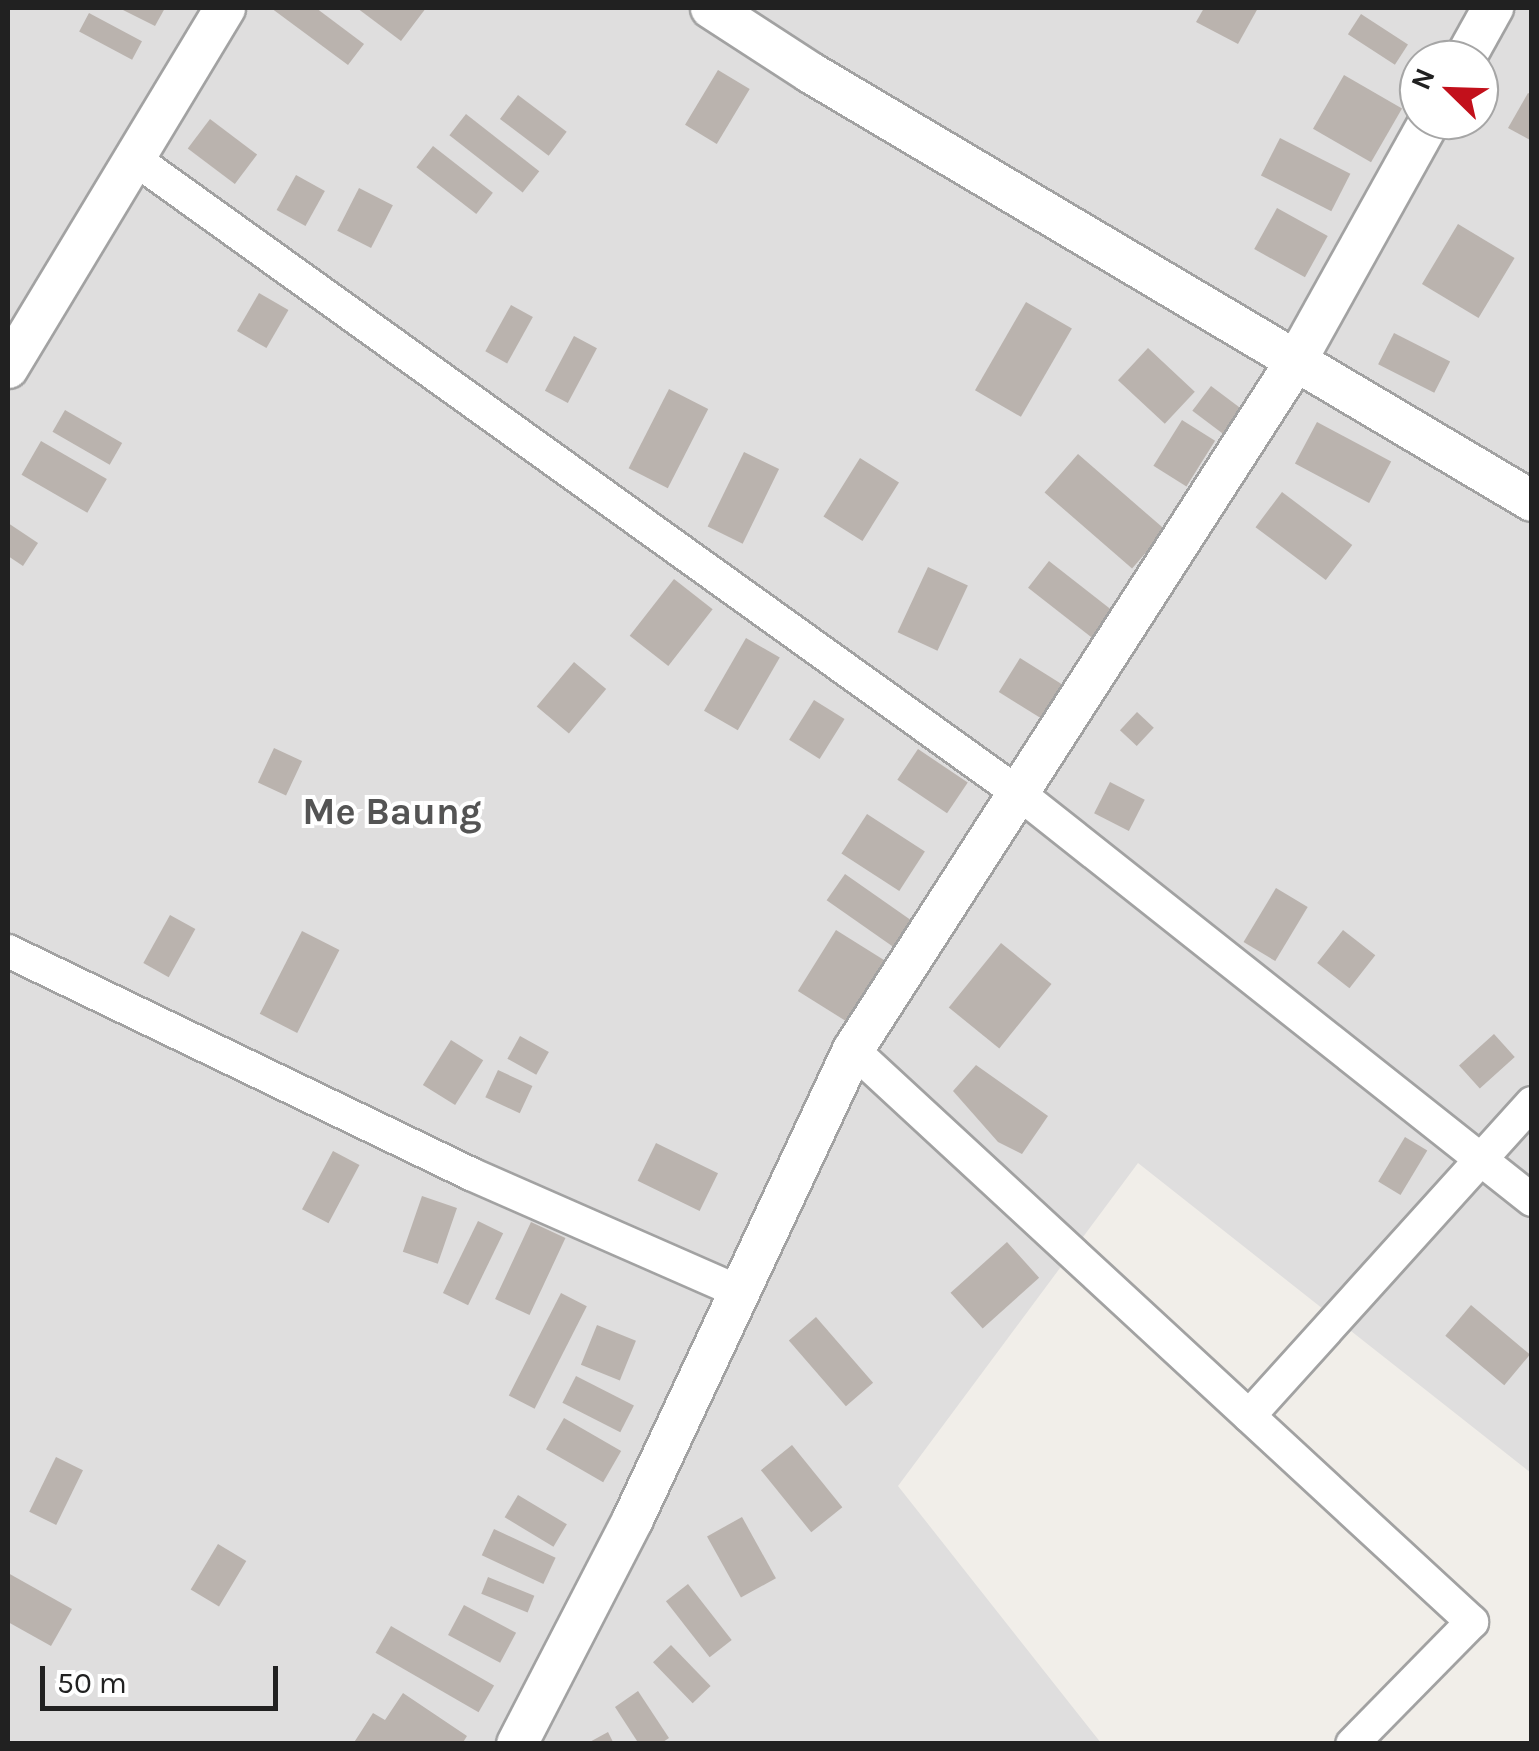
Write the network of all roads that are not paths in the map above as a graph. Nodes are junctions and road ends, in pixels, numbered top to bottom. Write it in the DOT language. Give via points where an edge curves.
graph roads {
  1 [pos="225,8"];
  2 [pos="711,8"];
  3 [pos="1485,10"];
  4 [pos="1472,40"];
  5 [pos="1419,140"];
  6 [pos="132,158"];
  7 [pos="1296,362"];
  8 [pos="8,368"];
  9 [pos="1532,501"];
  10 [pos="1021,795"];
  11 [pos="8,950"];
  12 [pos="853,1050"];
  13 [pos="1532,1103"];
  14 [pos="1480,1159"];
  15 [pos="1532,1200"];
  16 [pos="738,1291"];
  17 [pos="1249,1416"];
  18 [pos="517,1744"];
  19 [pos="1352,1744"];
  1 -- 6 [label="street"];
  2 -- 7 [label="street"];
  3 -- 4 [label="street"];
  5 -- 7 [label="street"];
  6 -- 8 [label="street"];
  6 -- 10 [label="street"];
  7 -- 9 [label="street"];
  7 -- 10 [label="street"];
  10 -- 12 [label="street"];
  10 -- 14 [label="street"];
  11 -- 16 [label="street" via="472,1174"];
  12 -- 16 [label="street"];
  12 -- 17 [label="street"];
  13 -- 14 [label="street"];
  14 -- 15 [label="street"];
  14 -- 17 [label="street"];
  16 -- 18 [label="street" via="633,1520"];
  17 -- 19 [label="street" via="1472,1622"];
}
